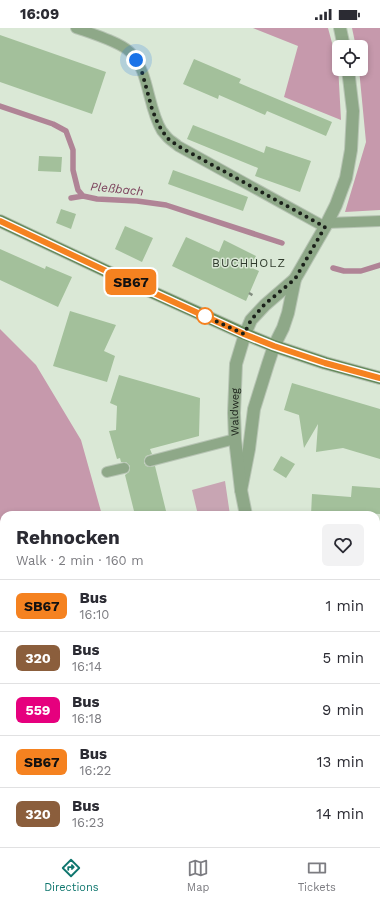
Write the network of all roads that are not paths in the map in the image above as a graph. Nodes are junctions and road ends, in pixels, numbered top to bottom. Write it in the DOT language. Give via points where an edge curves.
graph roads {
  1 [pos="76,28"];
  2 [pos="340,28"];
  3 [pos="343,40"];
  4 [pos="349,76"];
  5 [pos="0,221"];
  6 [pos="380,221"];
  7 [pos="326,225"];
  8 [pos="295,279"];
  9 [pos="244,334"];
  10 [pos="274,346"];
  11 [pos="380,378"];
  12 [pos="235,439"];
  13 [pos="150,461"];
  14 [pos="124,468"];
  15 [pos="107,472"];
  16 [pos="241,490"];
  17 [pos="245,511"];
  1 -- 7 [label="lane" via="129,50 142,72 152,109 167,138"];
  2 -- 3 [label="street"];
  4 -- 7 [label="street" via="353,111 351,150 346,178"];
  5 -- 9 [label="main road"];
  6 -- 7 [label="lane"];
  7 -- 8 [label="street"];
  8 -- 9 [label="street, Waldweg" via="265,304 251,320"];
  8 -- 10 [label="street, Waldweg" via="288,313"];
  9 -- 10 [label="main road"];
  9 -- 12 [label="street, Waldweg" via="236,364"];
  10 -- 11 [label="main road"];
  10 -- 16 [label="street, Waldweg" via="254,409"];
  12 -- 13 [label="lane"];
  12 -- 16 [label="street, Waldweg"];
  14 -- 15 [label="lane"];
  16 -- 17 [label="street, Waldweg"];
}
